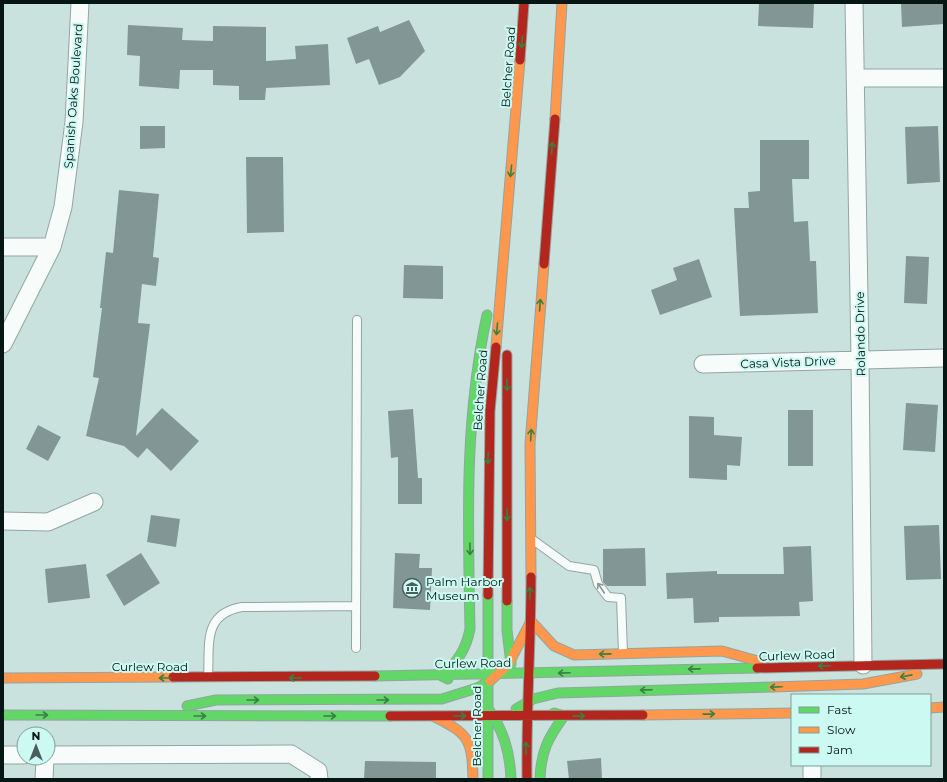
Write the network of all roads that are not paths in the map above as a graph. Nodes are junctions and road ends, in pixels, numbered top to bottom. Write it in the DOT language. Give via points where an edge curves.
graph roads {
  1 [pos="80,3"];
  2 [pos="524,3"];
  3 [pos="562,3"];
  4 [pos="854,3"];
  5 [pos="855,78"];
  6 [pos="944,78"];
  7 [pos="3,246"];
  8 [pos="52,246"];
  9 [pos="504,248"];
  10 [pos="357,320"];
  11 [pos="3,344"];
  12 [pos="944,358"];
  13 [pos="860,359"];
  14 [pos="703,364"];
  15 [pos="94,502"];
  16 [pos="3,521"];
  17 [pos="530,538"];
  18 [pos="356,606"];
  19 [pos="531,621"];
  20 [pos="356,648"];
  21 [pos="623,654"];
  22 [pos="510,663"];
  23 [pos="944,664"];
  24 [pos="863,665"];
  25 [pos="782,667"];
  26 [pos="944,669"];
  27 [pos="514,674"];
  28 [pos="529,674"];
  29 [pos="500,675"];
  30 [pos="442,676"];
  31 [pos="3,678"];
  32 [pos="208,678"];
  33 [pos="487,679"];
  34 [pos="528,699"];
  35 [pos="482,705"];
  36 [pos="944,707"];
  37 [pos="931,708"];
  38 [pos="791,713"];
  39 [pos="3,715"];
  40 [pos="146,716"];
  41 [pos="432,716"];
  42 [pos="508,716"];
  43 [pos="526,716"];
  44 [pos="564,716"];
  45 [pos="501,727"];
  46 [pos="3,754"];
  47 [pos="487,754"];
  48 [pos="16,755"];
  49 [pos="56,755"];
  50 [pos="44,766"];
  51 [pos="812,766"];
  52 [pos="319,775"];
  53 [pos="44,779"];
  54 [pos="473,779"];
  55 [pos="488,779"];
  56 [pos="511,779"];
  57 [pos="527,779"];
  58 [pos="540,779"];
  59 [pos="812,779"];
  1 -- 8 [label="street, Spanish Oaks Boulevard" via="74,122 63,207"];
  2 -- 9 [label="main road, Belcher Road, one-way"];
  17 -- 3 [label="main road, one-way" via="530,444"];
  4 -- 5 [label="street, Rolando Drive"];
  5 -- 6 [label="street"];
  5 -- 13 [label="street, Rolando Drive"];
  7 -- 8 [label="street"];
  8 -- 11 [label="street, Spanish Oaks Boulevard"];
  9 -- 22 [label="main road, one-way" via="508,414 507,630"];
  9 -- 30 [label="main road, one-way" via="481,338 470,411 470,629 467,646 459,661"];
  9 -- 33 [label="main road, Belcher Road, one-way" via="490,411"];
  10 -- 18 [label="lane"];
  12 -- 13 [label="street, Casa Vista Drive"];
  13 -- 14 [label="street, Casa Vista Drive"];
  13 -- 24 [label="street, Rolando Drive"];
  15 -- 16 [label="street" via="48,522"];
  19 -- 17 [label="main road, one-way"];
  21 -- 17 [label="lane, one-way" via="621,598 608,597 598,584 594,570 569,566"];
  18 -- 20 [label="lane"];
  18 -- 32 [label="lane" via="242,607 228,610 217,618 210,631"];
  21 -- 19 [label="main road, one-way" via="574,655 564,652 553,646"];
  19 -- 22 [label="main road"];
  19 -- 28 [label="main road"];
  21 -- 25 [label="main road" via="722,651"];
  22 -- 27 [label="main road"];
  22 -- 29 [label="main road"];
  23 -- 24 [label="main road, Curlew Road"];
  24 -- 25 [label="main road, Curlew Road, one-way"];
  25 -- 28 [label="main road, Curlew Road, one-way"];
  26 -- 34 [label="main road, one-way" via="863,684 575,692"];
  27 -- 28 [label="main road, Curlew Road"];
  27 -- 29 [label="main road, Curlew Road"];
  27 -- 34 [label="main road"];
  28 -- 34 [label="main road"];
  29 -- 33 [label="main road, Curlew Road"];
  30 -- 32 [label="main road, Curlew Road, one-way"];
  30 -- 33 [label="main road, Curlew Road"];
  30 -- 35 [label="main road"];
  32 -- 31 [label="main road, Curlew Road, one-way"];
  33 -- 35 [label="main road, Belcher Road"];
  33 -- 35 [label="main road"];
  34 -- 42 [label="main road"];
  34 -- 43 [label="main road"];
  34 -- 44 [label="main road" via="544,710"];
  40 -- 35 [label="main road, one-way" via="216,700 432,700"];
  41 -- 35 [label="main road, one-way"];
  35 -- 42 [label="main road"];
  35 -- 45 [label="main road"];
  35 -- 47 [label="main road, Belcher Road"];
  36 -- 37 [label="main road"];
  44 -- 38 [label="main road, one-way"];
  39 -- 40 [label="main road, one-way"];
  40 -- 41 [label="main road, one-way"];
  41 -- 54 [label="main road" via="456,728 468,738 472,754"];
  42 -- 43 [label="main road"];
  42 -- 45 [label="main road"];
  43 -- 44 [label="main road"];
  57 -- 43 [label="main road, one-way"];
  44 -- 58 [label="main road" via="549,736 542,752"];
  45 -- 47 [label="main road"];
  45 -- 56 [label="main road" via="507,740"];
  46 -- 48 [label="street"];
  47 -- 55 [label="main road, Belcher Road"];
  49 -- 52 [label="street" via="291,754"];
  50 -- 53 [label="street"];
  51 -- 59 [label="street"];
}
